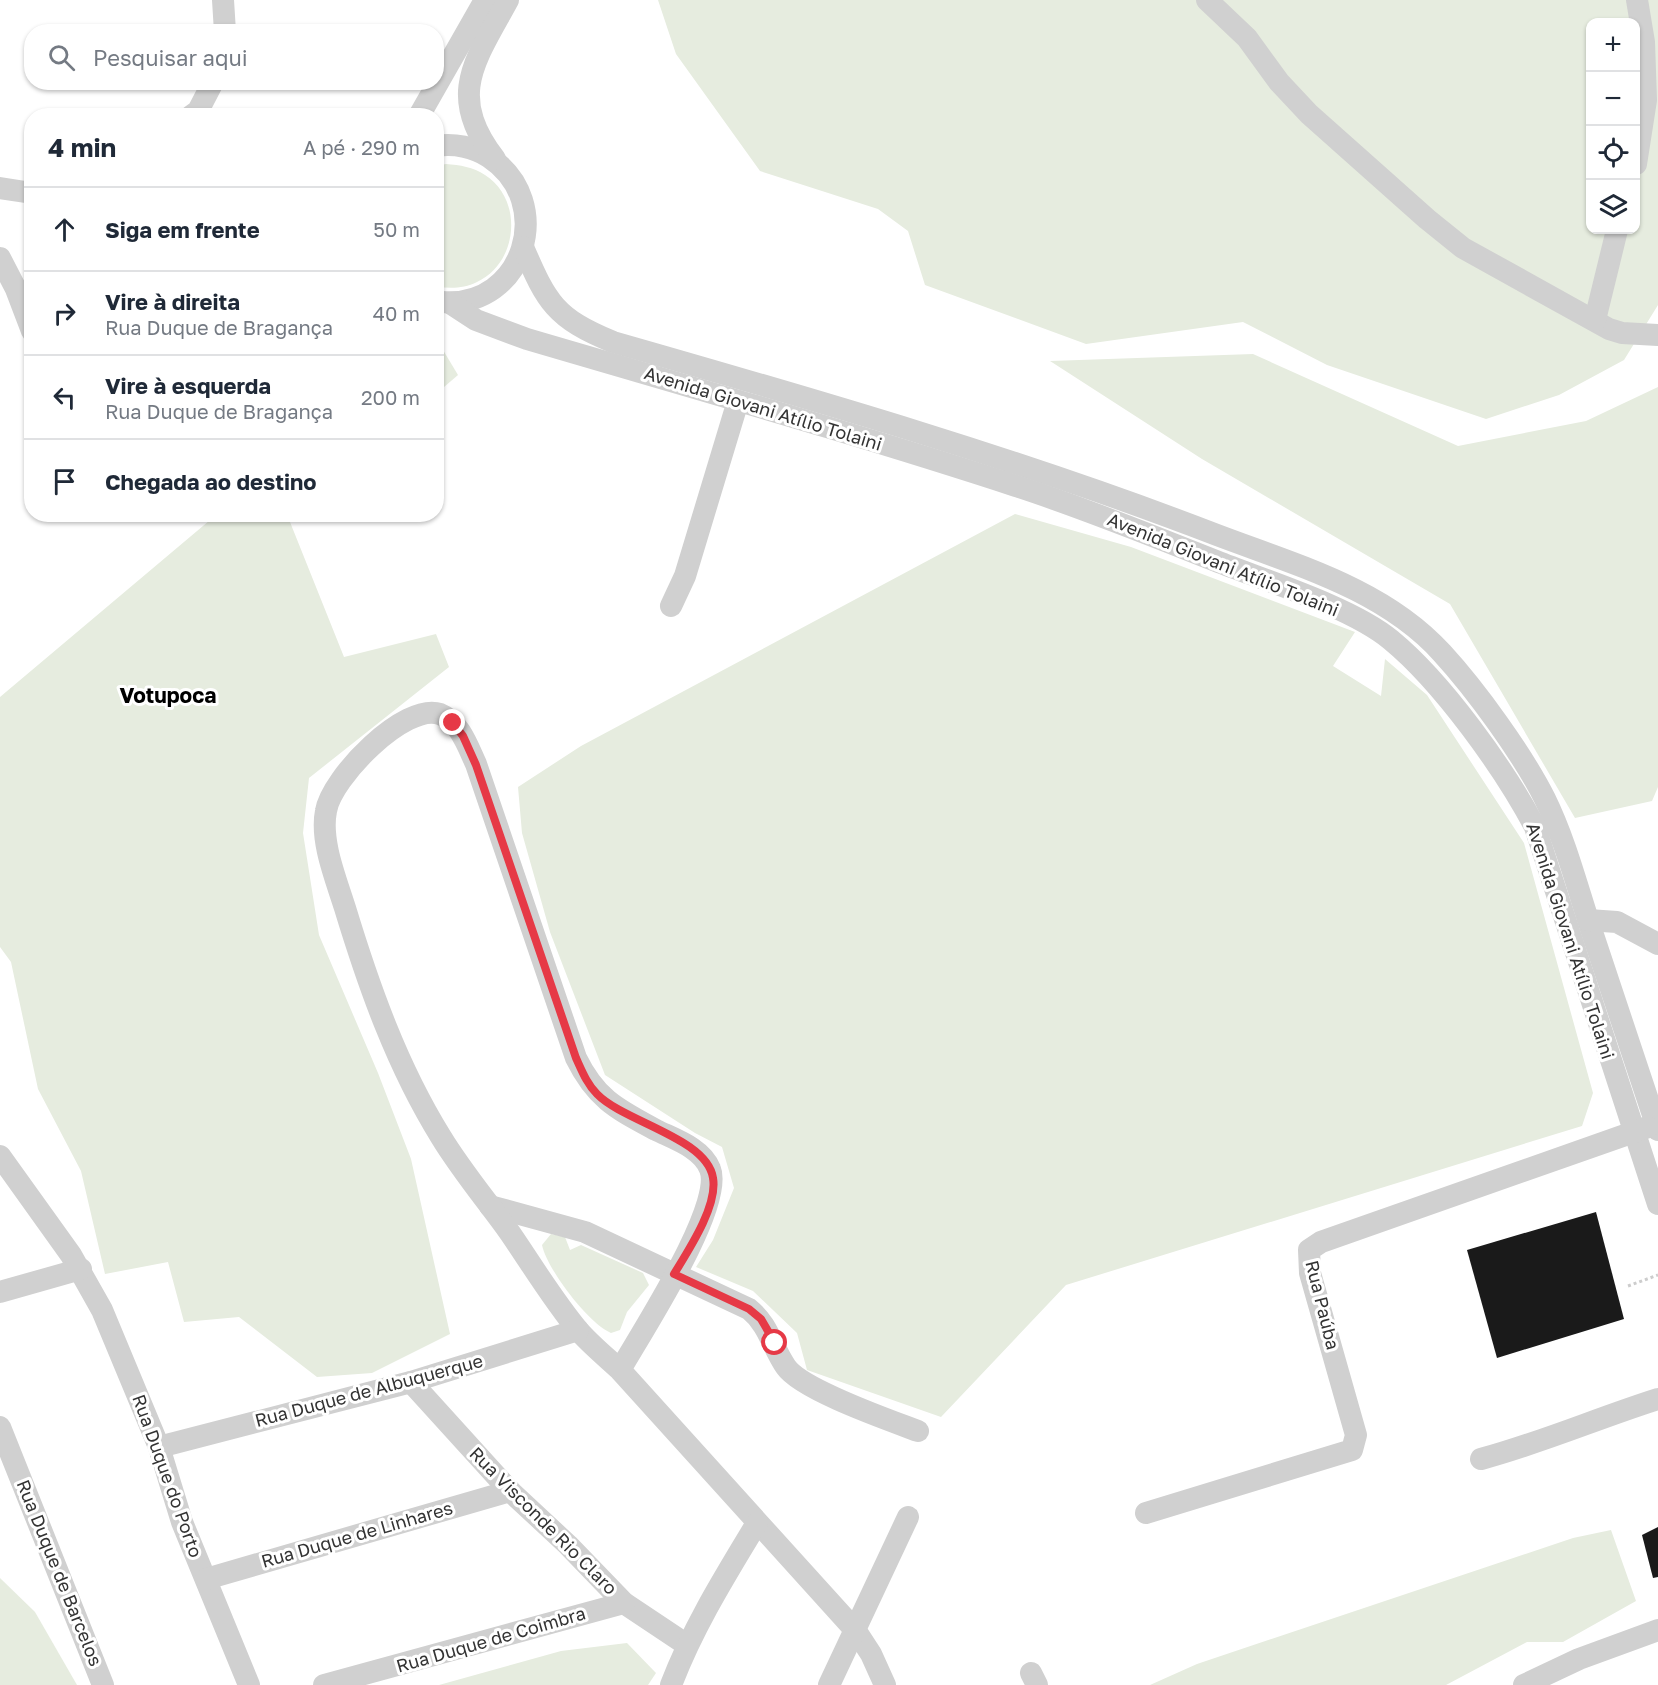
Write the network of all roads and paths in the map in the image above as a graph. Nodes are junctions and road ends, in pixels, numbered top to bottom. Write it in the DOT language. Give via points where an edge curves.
graph roads {
  1 [pos="223,0"];
  2 [pos="485,0"];
  3 [pos="508,0"];
  4 [pos="1207,0"];
  5 [pos="1637,0"];
  6 [pos="221,24"];
  7 [pos="444,72"];
  8 [pos="209,90"];
  9 [pos="434,90"];
  10 [pos="200,108"];
  11 [pos="424,108"];
  12 [pos="1640,135"];
  13 [pos="444,146"];
  14 [pos="500,164"];
  15 [pos="0,188"];
  16 [pos="24,192"];
  17 [pos="1616,234"];
  18 [pos="524,247"];
  19 [pos="0,258"];
  20 [pos="444,303"];
  21 [pos="444,304"];
  22 [pos="24,310"];
  23 [pos="1595,320"];
  24 [pos="1658,335"];
  25 [pos="738,401"];
  26 [pos="671,606"];
  27 [pos="1588,920"];
  28 [pos="1658,944"];
  29 [pos="1657,1127"];
  30 [pos="1634,1132"];
  31 [pos="0,1156"];
  32 [pos="1658,1204"];
  33 [pos="490,1206"];
  34 [pos="81,1269"];
  35 [pos="674,1274"];
  36 [pos="1658,1275"];
  37 [pos="1628,1286"];
  38 [pos="0,1292"];
  39 [pos="578,1330"];
  40 [pos="620,1370"];
  41 [pos="411,1382"];
  42 [pos="1658,1399"];
  43 [pos="0,1427"];
  44 [pos="918,1431"];
  45 [pos="159,1447"];
  46 [pos="1481,1459"];
  47 [pos="510,1491"];
  48 [pos="1146,1513"];
  49 [pos="908,1518"];
  50 [pos="757,1523"];
  51 [pos="206,1579"];
  52 [pos="624,1603"];
  53 [pos="1658,1630"];
  54 [pos="856,1631"];
  55 [pos="687,1645"];
  56 [pos="103,1685"];
  57 [pos="249,1685"];
  58 [pos="324,1685"];
  59 [pos="672,1685"];
  60 [pos="829,1685"];
  61 [pos="885,1685"];
  62 [pos="1524,1685"];
  1 -- 6 [label="street"];
  2 -- 7 [label="street"];
  3 -- 14 [label="street" via="470,75 468,101 483,143"];
  4 -- 23 [label="street" via="1247,38 1309,114 1427,219 1473,254"];
  5 -- 12 [label="street" via="1644,42 1646,100"];
  8 -- 10 [label="street"];
  9 -- 11 [label="street"];
  13 -- 14 [label="street" via="481,152"];
  14 -- 18 [label="street" via="524,202"];
  15 -- 16 [label="street"];
  17 -- 23 [label="street"];
  18 -- 20 [label="street" via="513,269 496,287 474,299"];
  18 -- 27 [label="street, Avenida Giovani Atílio Tolaini" via="547,299 564,318 613,342 1002,457 1141,506 1382,602 1413,624 1443,653 1518,756 1544,797 1567,852"];
  19 -- 22 [label="street"];
  21 -- 25 [label="street, Avenida Giovani Atílio Tolaini" via="527,339"];
  23 -- 24 [label="street" via="1622,333"];
  25 -- 26 [label="street" via="685,576"];
  25 -- 30 [label="street, Avenida Giovani Atílio Tolaini" via="1029,490 1323,604 1389,638 1457,711 1519,797 1535,827"];
  27 -- 28 [label="street" via="1617,922"];
  27 -- 29 [label="street, Avenida Giovani Atílio Tolaini"];
  29 -- 30 [label="street"];
  30 -- 32 [label="street, Avenida Giovani Atílio Tolaini"];
  30 -- 48 [label="street, Rua Paúba" via="1321,1242 1310,1250 1310,1273 1356,1435 1352,1450"];
  31 -- 34 [label="street, Rua Duque do Porto"];
  33 -- 35 [label="street" via="585,1232"];
  33 -- 35 [label="street" via="442,1138 408,1077 380,1013 334,871 326,830 326,810 333,792 351,766 402,723 429,712 453,723 463,736 586,1078 597,1094 616,1109 693,1149 710,1167 714,1178 712,1194 696,1237"];
  33 -- 39 [label="street"];
  34 -- 38 [label="street"];
  34 -- 45 [label="street, Rua Duque do Porto"];
  35 -- 40 [label="street"];
  35 -- 44 [label="street" via="749,1309 761,1319 786,1368 809,1387"];
  36 -- 37 [label="path"];
  39 -- 40 [label="street"];
  39 -- 41 [label="street, Rua Duque de Albuquerque"];
  40 -- 50 [label="street"];
  41 -- 45 [label="street, Rua Duque de Albuquerque"];
  41 -- 47 [label="street, Rua Visconde Rio Claro"];
  42 -- 46 [label="street" via="1602,1416 1541,1442"];
  43 -- 56 [label="street, Rua Duque de Barcelos"];
  45 -- 51 [label="street, Rua Duque do Porto" via="182,1522"];
  47 -- 51 [label="street, Rua Duque de Linhares"];
  47 -- 52 [label="street, Rua Visconde Rio Claro"];
  49 -- 54 [label="street"];
  50 -- 54 [label="street"];
  50 -- 55 [label="street"];
  51 -- 57 [label="street, Rua Duque do Porto"];
  52 -- 55 [label="street, Rua Visconde Rio Claro"];
  52 -- 58 [label="street, Rua Duque de Coimbra"];
  53 -- 62 [label="street" via="1579,1659"];
  54 -- 60 [label="street"];
  54 -- 61 [label="street"];
  55 -- 59 [label="street"];
}
